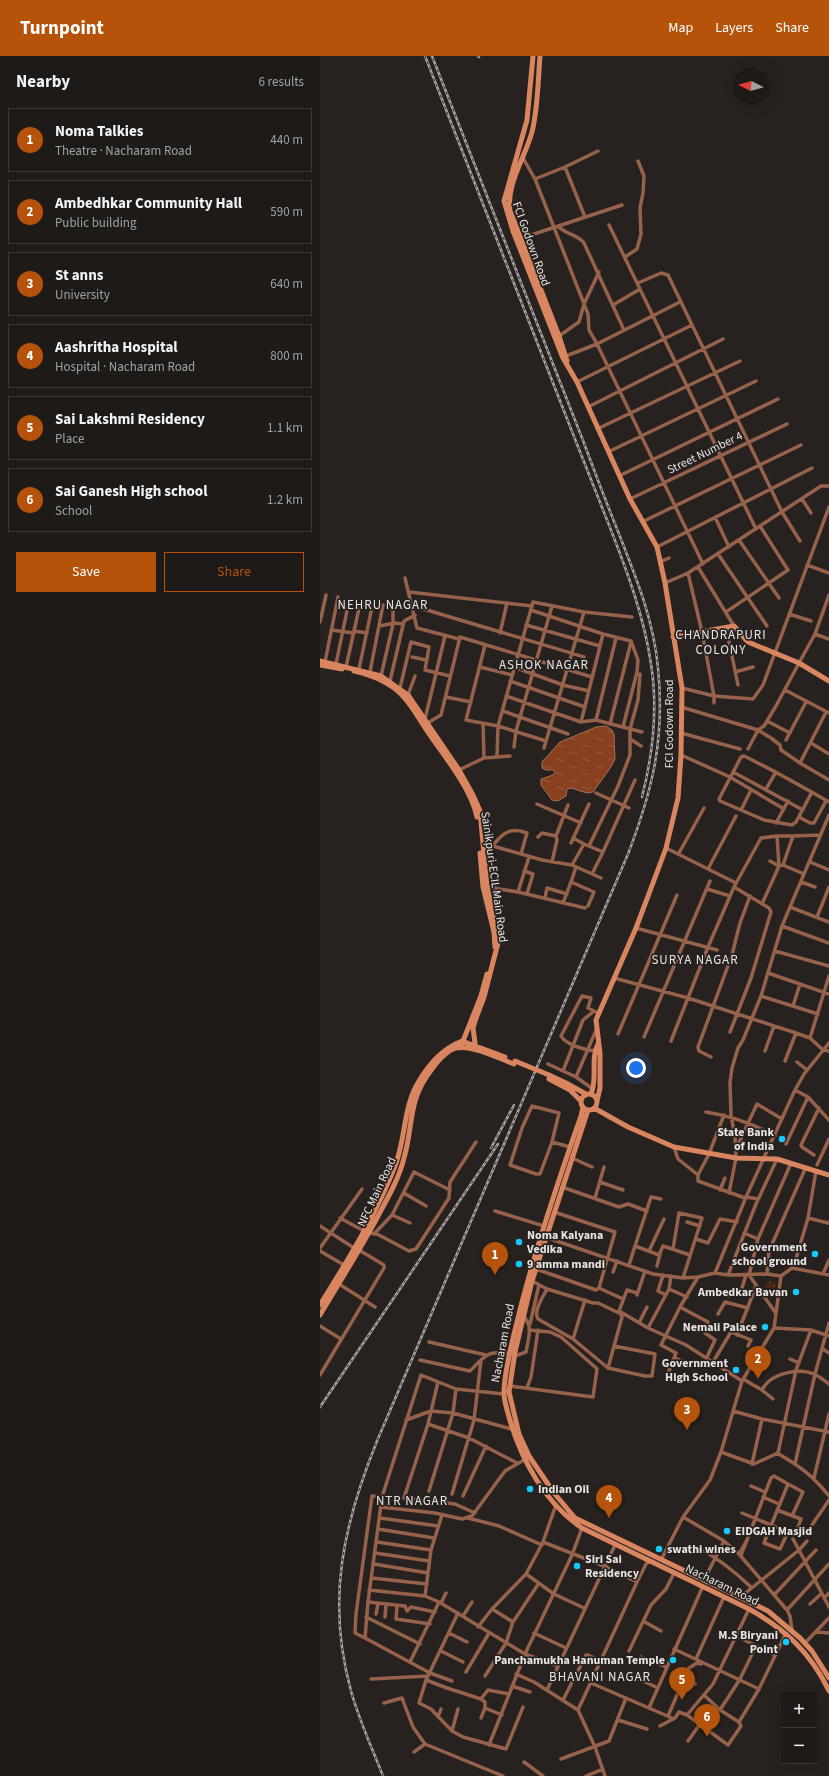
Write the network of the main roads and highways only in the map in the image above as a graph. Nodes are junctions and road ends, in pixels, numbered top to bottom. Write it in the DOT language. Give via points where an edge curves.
graph roads {
  1 [pos="532,56"];
  2 [pos="540,56"];
  3 [pos="529,264"];
  4 [pos="567,364"];
  5 [pos="673,636"];
  6 [pos="322,663"];
  7 [pos="829,681"];
  8 [pos="425,722"];
  9 [pos="462,1044"];
  10 [pos="598,1044"];
  11 [pos="476,1047"];
  12 [pos="548,1077"];
  13 [pos="590,1092"];
  14 [pos="580,1100"];
  15 [pos="597,1101"];
  16 [pos="583,1107"];
  17 [pos="591,1109"];
  18 [pos="572,1147"];
  19 [pos="829,1175"];
  20 [pos="543,1237"];
  21 [pos="357,1249"];
  22 [pos="321,1306"];
  23 [pos="320,1315"];
  24 [pos="512,1355"];
  25 [pos="512,1417"];
  26 [pos="515,1430"];
  27 [pos="592,1529"];
  28 [pos="789,1632"];
  29 [pos="829,1678"];
  30 [pos="829,1691"];
  1 -- 3 [label="main road, FCI Godown Road" via="528,120 504,201"];
  2 -- 3 [label="main road, FCI Godown Road" via="535,116 509,200 510,211 522,238"];
  3 -- 4 [label="main road, FCI Godown Road"];
  3 -- 4 [label="main road, FCI Godown Road" via="559,336"];
  4 -- 5 [label="main road, FCI Godown Road" via="630,499 657,547"];
  5 -- 7 [label="main road" via="734,626 748,642 775,652"];
  5 -- 10 [label="main road, FCI Godown Road" via="682,688 678,798 666,848 636,928 596,1012"];
  6 -- 8 [label="main road, Sainikpuri-ECIL Main Road" via="377,678 389,684"];
  6 -- 8 [label="main road, Sainikpuri-ECIL Main Road" via="359,669 390,681 408,695"];
  8 -- 9 [label="main road, Sainikpuri-ECIL Main Road" via="476,812 483,887 495,941 481,996"];
  8 -- 11 [label="main road, Sainikpuri-ECIL Main Road" via="459,770 480,811 483,858 498,933 498,947 473,1028"];
  9 -- 11 [label="main road"];
  9 -- 21 [label="main road, NFC Main Road" via="450,1046 443,1051 426,1069 418,1083 409,1107 399,1156 369,1232"];
  10 -- 13 [label="main road, FCI Godown Road" via="595,1051 595,1081"];
  10 -- 15 [label="main road, FCI Godown Road" via="600,1077"];
  11 -- 12 [label="main road, bridge"];
  12 -- 13 [label="main road"];
  12 -- 14 [label="main road" via="570,1090"];
  13 -- 14 [label="main road"];
  13 -- 15 [label="main road"];
  14 -- 16 [label="main road"];
  15 -- 17 [label="main road"];
  16 -- 17 [label="main road"];
  16 -- 18 [label="main road, Nacharam Road"];
  17 -- 18 [label="main road, Nacharam Road"];
  17 -- 19 [label="main road" via="674,1147 736,1158 777,1159"];
  18 -- 20 [label="main road, Nacharam Road" via="544,1226"];
  18 -- 20 [label="main road, Nacharam Road" via="572,1158"];
  20 -- 24 [label="main road, Nacharam Road"];
  20 -- 24 [label="main road, Nacharam Road" via="524,1290"];
  21 -- 22 [label="main road, NFC Main Road" via="344,1265"];
  21 -- 22 [label="main road, NFC Main Road" via="339,1284"];
  22 -- 23 [label="main road, NFC Main Road"];
  24 -- 25 [label="main road, Nacharam Road"];
  24 -- 25 [label="main road, Nacharam Road" via="504,1394"];
  25 -- 26 [label="main road, Nacharam Road"];
  26 -- 27 [label="main road, Nacharam Road" via="554,1493 575,1518"];
  26 -- 27 [label="main road, Nacharam Road" via="524,1460 546,1493 572,1522 582,1528"];
  27 -- 28 [label="main road, Nacharam Road" via="615,1545 703,1586"];
  27 -- 28 [label="main road, Nacharam Road" via="768,1611"];
  28 -- 29 [label="main road, Nacharam Road" via="804,1643"];
  28 -- 30 [label="main road, Nacharam Road" via="814,1663"];
}
